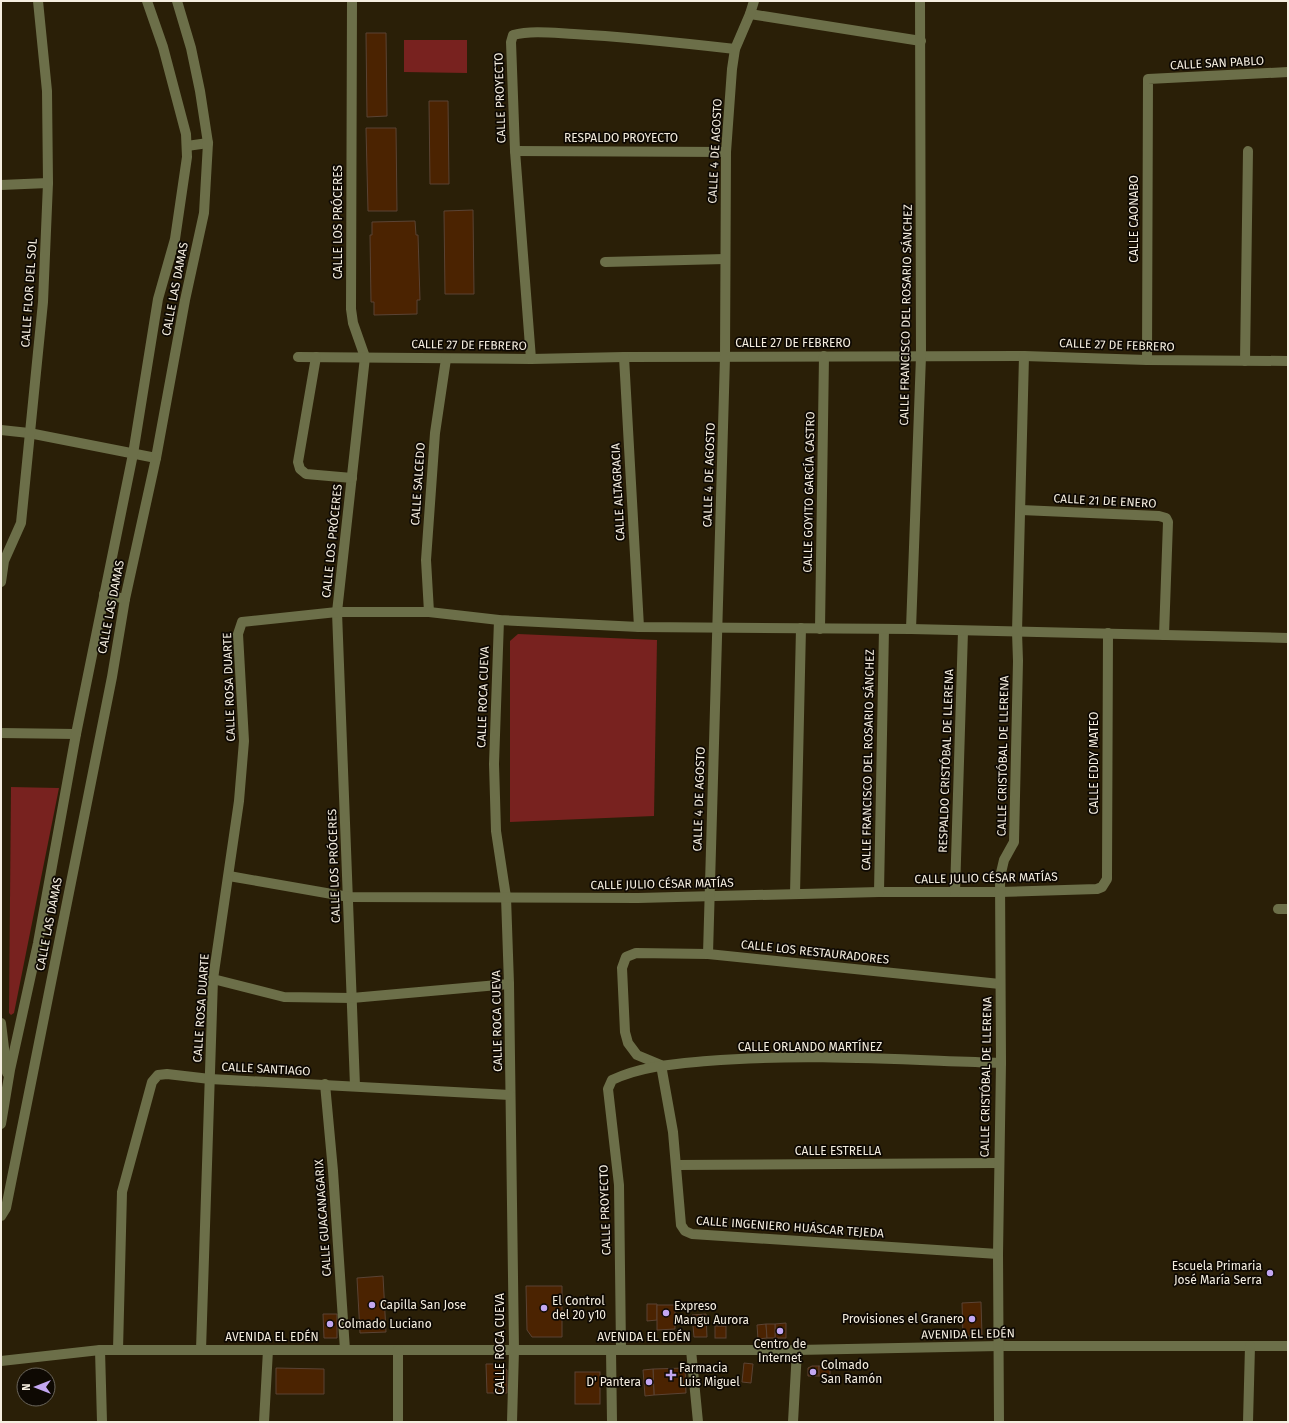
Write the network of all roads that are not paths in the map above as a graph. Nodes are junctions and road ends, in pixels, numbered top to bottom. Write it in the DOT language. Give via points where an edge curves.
graph roads {
  1 [pos="38,1"];
  2 [pos="147,1"];
  3 [pos="177,1"];
  4 [pos="352,1"];
  5 [pos="754,1"];
  6 [pos="920,1"];
  7 [pos="750,14"];
  8 [pos="921,41"];
  9 [pos="736,49"];
  10 [pos="1288,72"];
  11 [pos="1148,79"];
  12 [pos="208,143"];
  13 [pos="187,146"];
  14 [pos="515,151"];
  15 [pos="1248,151"];
  16 [pos="726,152"];
  17 [pos="48,183"];
  18 [pos="1,185"];
  19 [pos="724,259"];
  20 [pos="605,262"];
  21 [pos="725,356"];
  22 [pos="824,356"];
  23 [pos="920,356"];
  24 [pos="1024,356"];
  25 [pos="298,357"];
  26 [pos="316,357"];
  27 [pos="365,357"];
  28 [pos="624,357"];
  29 [pos="446,359"];
  30 [pos="531,359"];
  31 [pos="1147,360"];
  32 [pos="1245,361"];
  33 [pos="1288,361"];
  34 [pos="1,430"];
  35 [pos="29,433"];
  36 [pos="133,454"];
  37 [pos="156,458"];
  38 [pos="352,478"];
  39 [pos="1021,510"];
  40 [pos="1,582"];
  41 [pos="104,594"];
  42 [pos="125,599"];
  43 [pos="337,612"];
  44 [pos="429,612"];
  45 [pos="498,620"];
  46 [pos="639,627"];
  47 [pos="717,628"];
  48 [pos="801,628"];
  49 [pos="820,629"];
  50 [pos="884,629"];
  51 [pos="911,629"];
  52 [pos="963,631"];
  53 [pos="1017,632"];
  54 [pos="1108,633"];
  55 [pos="1164,635"];
  56 [pos="1288,638"];
  57 [pos="1,734"];
  58 [pos="76,734"];
  59 [pos="229,876"];
  60 [pos="1097,889"];
  61 [pos="879,892"];
  62 [pos="955,892"];
  63 [pos="1000,892"];
  64 [pos="795,894"];
  65 [pos="709,896"];
  66 [pos="349,897"];
  67 [pos="506,897"];
  68 [pos="708,954"];
  69 [pos="213,979"];
  70 [pos="510,984"];
  71 [pos="1000,984"];
  72 [pos="352,998"];
  73 [pos="1,1023"];
  74 [pos="1001,1063"];
  75 [pos="661,1065"];
  76 [pos="621,1076"];
  77 [pos="210,1079"];
  78 [pos="8,1082"];
  79 [pos="325,1084"];
  80 [pos="355,1086"];
  81 [pos="510,1095"];
  82 [pos="1,1124"];
  83 [pos="998,1162"];
  84 [pos="677,1165"];
  85 [pos="1,1216"];
  86 [pos="998,1254"];
  87 [pos="999,1346"];
  88 [pos="1250,1346"];
  89 [pos="1288,1346"];
  90 [pos="100,1350"];
  91 [pos="118,1350"];
  92 [pos="201,1350"];
  93 [pos="268,1350"];
  94 [pos="345,1350"];
  95 [pos="398,1350"];
  96 [pos="514,1350"];
  97 [pos="616,1350"];
  98 [pos="691,1350"];
  99 [pos="797,1350"];
  100 [pos="1,1361"];
  101 [pos="102,1422"];
  102 [pos="264,1422"];
  103 [pos="398,1422"];
  104 [pos="512,1422"];
  105 [pos="612,1422"];
  106 [pos="698,1422"];
  107 [pos="793,1422"];
  108 [pos="999,1422"];
  109 [pos="1248,1422"];
  1 -- 17 [label="street, CALLE FLOR DEL SOL" via="47,91"];
  2 -- 13 [label="street, CALLE LAS DAMAS" via="165,54"];
  3 -- 12 [label="street, CALLE LAS DAMAS" via="191,48"];
  4 -- 27 [label="street, CALLE LOS PRÓCERES" via="351,309"];
  5 -- 7 [label="street, CALLE 4 DE AGOSTO"];
  6 -- 8 [label="street, CALLE FRANCISCO DEL ROSARIO SÁNCHEZ"];
  7 -- 8 [label="street"];
  7 -- 9 [label="street, CALLE 4 DE AGOSTO"];
  8 -- 23 [label="street, CALLE FRANCISCO DEL ROSARIO SÁNCHEZ"];
  9 -- 14 [label="street, CALLE PROYECTO" via="619,36 544,33 513,35 511,42"];
  9 -- 16 [label="street, CALLE 4 DE AGOSTO" via="732,69"];
  10 -- 11 [label="street, CALLE SAN PABLO"];
  11 -- 31 [label="street, CALLE CAONABO"];
  12 -- 13 [label="street"];
  12 -- 37 [label="street, CALLE LAS DAMAS" via="204,213"];
  13 -- 36 [label="street, CALLE LAS DAMAS" via="176,239 158,299"];
  14 -- 16 [label="street, RESPALDO PROYECTO"];
  14 -- 30 [label="street, CALLE PROYECTO"];
  15 -- 32 [label="street"];
  16 -- 19 [label="street, CALLE 4 DE AGOSTO"];
  17 -- 18 [label="street"];
  17 -- 35 [label="street, CALLE FLOR DEL SOL" via="43,302"];
  19 -- 20 [label="street"];
  19 -- 21 [label="street, CALLE 4 DE AGOSTO"];
  21 -- 22 [label="street, CALLE 27 DE FEBRERO"];
  21 -- 28 [label="street, CALLE 27 DE FEBRERO"];
  21 -- 47 [label="street, CALLE 4 DE AGOSTO"];
  22 -- 23 [label="street, CALLE 27 DE FEBRERO"];
  22 -- 49 [label="street, CALLE GOYITO GARCÍA CASTRO"];
  23 -- 24 [label="street, CALLE 27 DE FEBRERO"];
  23 -- 51 [label="street, CALLE FRANCISCO DEL ROSARIO SÁNCHEZ"];
  24 -- 31 [label="street, CALLE 27 DE FEBRERO"];
  24 -- 39 [label="street, CALLE CRISTÓBAL DE LLERENA"];
  25 -- 26 [label="street, CALLE 27 DE FEBRERO"];
  26 -- 27 [label="street, CALLE 27 DE FEBRERO"];
  26 -- 38 [label="street" via="298,462 300,469 306,474"];
  27 -- 29 [label="street, CALLE 27 DE FEBRERO"];
  27 -- 38 [label="street, CALLE LOS PRÓCERES"];
  28 -- 30 [label="street, CALLE 27 DE FEBRERO"];
  28 -- 46 [label="street, CALLE ALTAGRACIA"];
  29 -- 30 [label="street, CALLE 27 DE FEBRERO"];
  29 -- 44 [label="street, CALLE SALCEDO" via="435,433 426,560"];
  31 -- 32 [label="street, CALLE 27 DE FEBRERO"];
  32 -- 33 [label="street, CALLE 27 DE FEBRERO"];
  34 -- 35 [label="street"];
  35 -- 36 [label="street"];
  35 -- 40 [label="street, CALLE FLOR DEL SOL" via="21,523 4,561"];
  36 -- 37 [label="street"];
  36 -- 41 [label="street, CALLE LAS DAMAS"];
  37 -- 42 [label="street, CALLE LAS DAMAS"];
  38 -- 43 [label="street, CALLE LOS PRÓCERES"];
  39 -- 53 [label="street, CALLE CRISTÓBAL DE LLERENA"];
  39 -- 55 [label="street, CALLE 21 DE ENERO" via="1166,518 1168,522"];
  41 -- 42 [label="street"];
  41 -- 58 [label="street, CALLE LAS DAMAS"];
  42 -- 85 [label="street, CALLE LAS DAMAS" via="112,677 6,1208"];
  43 -- 44 [label="street"];
  43 -- 59 [label="street, CALLE ROSA DUARTE" via="242,622 238,634 244,742"];
  43 -- 66 [label="street, CALLE LOS PRÓCERES"];
  44 -- 45 [label="street"];
  45 -- 46 [label="street"];
  45 -- 67 [label="street, CALLE ROCA CUEVA" via="496,831"];
  46 -- 47 [label="street"];
  47 -- 48 [label="street"];
  47 -- 65 [label="street, CALLE 4 DE AGOSTO"];
  48 -- 49 [label="street"];
  48 -- 64 [label="street"];
  49 -- 50 [label="street"];
  50 -- 51 [label="street"];
  50 -- 61 [label="street, CALLE FRANCISCO DEL ROSARIO SÁNCHEZ"];
  51 -- 52 [label="street"];
  52 -- 53 [label="street"];
  52 -- 62 [label="street, RESPALDO CRISTÓBAL DE LLERENA"];
  53 -- 54 [label="street"];
  53 -- 63 [label="street, CALLE CRISTÓBAL DE LLERENA" via="1014,842 1004,860"];
  54 -- 55 [label="street"];
  54 -- 60 [label="street, CALLE EDDY MATEO" via="1107,878"];
  55 -- 56 [label="street"];
  57 -- 58 [label="street"];
  58 -- 78 [label="street, CALLE LAS DAMAS" via="38,943"];
  59 -- 66 [label="street, CALLE JULIO CÉSAR MATÍAS"];
  59 -- 69 [label="street, CALLE ROSA DUARTE"];
  60 -- 63 [label="street, CALLE JULIO CÉSAR MATÍAS"];
  61 -- 62 [label="street, CALLE JULIO CÉSAR MATÍAS"];
  61 -- 64 [label="street, CALLE JULIO CÉSAR MATÍAS"];
  62 -- 63 [label="street, CALLE JULIO CÉSAR MATÍAS"];
  63 -- 71 [label="street, CALLE CRISTÓBAL DE LLERENA"];
  64 -- 65 [label="street, CALLE JULIO CÉSAR MATÍAS"];
  65 -- 67 [label="street, CALLE JULIO CÉSAR MATÍAS"];
  65 -- 68 [label="street, CALLE 4 DE AGOSTO"];
  66 -- 67 [label="street, CALLE JULIO CÉSAR MATÍAS"];
  66 -- 72 [label="street, CALLE LOS PRÓCERES"];
  67 -- 70 [label="street, CALLE ROCA CUEVA"];
  68 -- 71 [label="street, CALLE LOS RESTAURADORES"];
  68 -- 75 [label="street, CALLE LOS RESTAURADORES" via="636,953 626,957 622,968 625,1032 628,1043 637,1055"];
  69 -- 72 [label="street" via="284,997"];
  69 -- 77 [label="street, CALLE ROSA DUARTE"];
  70 -- 72 [label="street"];
  70 -- 81 [label="street, CALLE ROCA CUEVA"];
  71 -- 74 [label="street, CALLE CRISTÓBAL DE LLERENA"];
  72 -- 80 [label="street, CALLE LOS PRÓCERES"];
  73 -- 78 [label="street"];
  74 -- 75 [label="street, CALLE ORLANDO MARTÍNEZ" via="760,1057"];
  74 -- 83 [label="street, CALLE CRISTÓBAL DE LLERENA"];
  75 -- 76 [label="street, CALLE ORLANDO MARTÍNEZ"];
  75 -- 84 [label="street, CALLE INGENIERO HUÁSCAR TEJEDA"];
  76 -- 97 [label="street, CALLE PROYECTO" via="612,1080 608,1089 618,1185"];
  77 -- 79 [label="street, CALLE SANTIAGO"];
  77 -- 91 [label="street, CALLE SANTIAGO" via="167,1074 158,1076 152,1082 122,1192"];
  77 -- 92 [label="street, CALLE ROSA DUARTE"];
  78 -- 82 [label="street, CALLE LAS DAMAS"];
  79 -- 80 [label="street, CALLE SANTIAGO"];
  79 -- 94 [label="street, CALLE GUACANAGARIX"];
  80 -- 81 [label="street, CALLE SANTIAGO"];
  81 -- 96 [label="street, CALLE ROCA CUEVA"];
  83 -- 84 [label="street, CALLE ESTRELLA"];
  83 -- 86 [label="street, CALLE CRISTÓBAL DE LLERENA"];
  84 -- 86 [label="street, CALLE INGENIERO HUÁSCAR TEJEDA" via="681,1225 685,1231 692,1234"];
  86 -- 87 [label="street, CALLE CRISTÓBAL DE LLERENA"];
  87 -- 88 [label="street, AVENIDA EL EDÉN"];
  87 -- 99 [label="street, AVENIDA EL EDÉN"];
  87 -- 108 [label="street, CALLE CRISTÓBAL DE LLERENA"];
  88 -- 89 [label="street, AVENIDA EL EDÉN"];
  88 -- 109 [label="street"];
  90 -- 91 [label="street, AVENIDA EL EDÉN"];
  90 -- 100 [label="street, AVENIDA EL EDÉN"];
  90 -- 101 [label="street"];
  91 -- 92 [label="street, AVENIDA EL EDÉN"];
  92 -- 93 [label="street, AVENIDA EL EDÉN"];
  93 -- 94 [label="street, AVENIDA EL EDÉN"];
  93 -- 102 [label="street"];
  94 -- 95 [label="street, AVENIDA EL EDÉN"];
  95 -- 96 [label="street, AVENIDA EL EDÉN"];
  95 -- 103 [label="street"];
  96 -- 97 [label="street, AVENIDA EL EDÉN"];
  96 -- 104 [label="street, CALLE ROCA CUEVA"];
  97 -- 98 [label="street, AVENIDA EL EDÉN"];
  97 -- 105 [label="street, CALLE PROYECTO"];
  98 -- 99 [label="street, AVENIDA EL EDÉN"];
  98 -- 106 [label="street"];
  99 -- 107 [label="street"];
}
